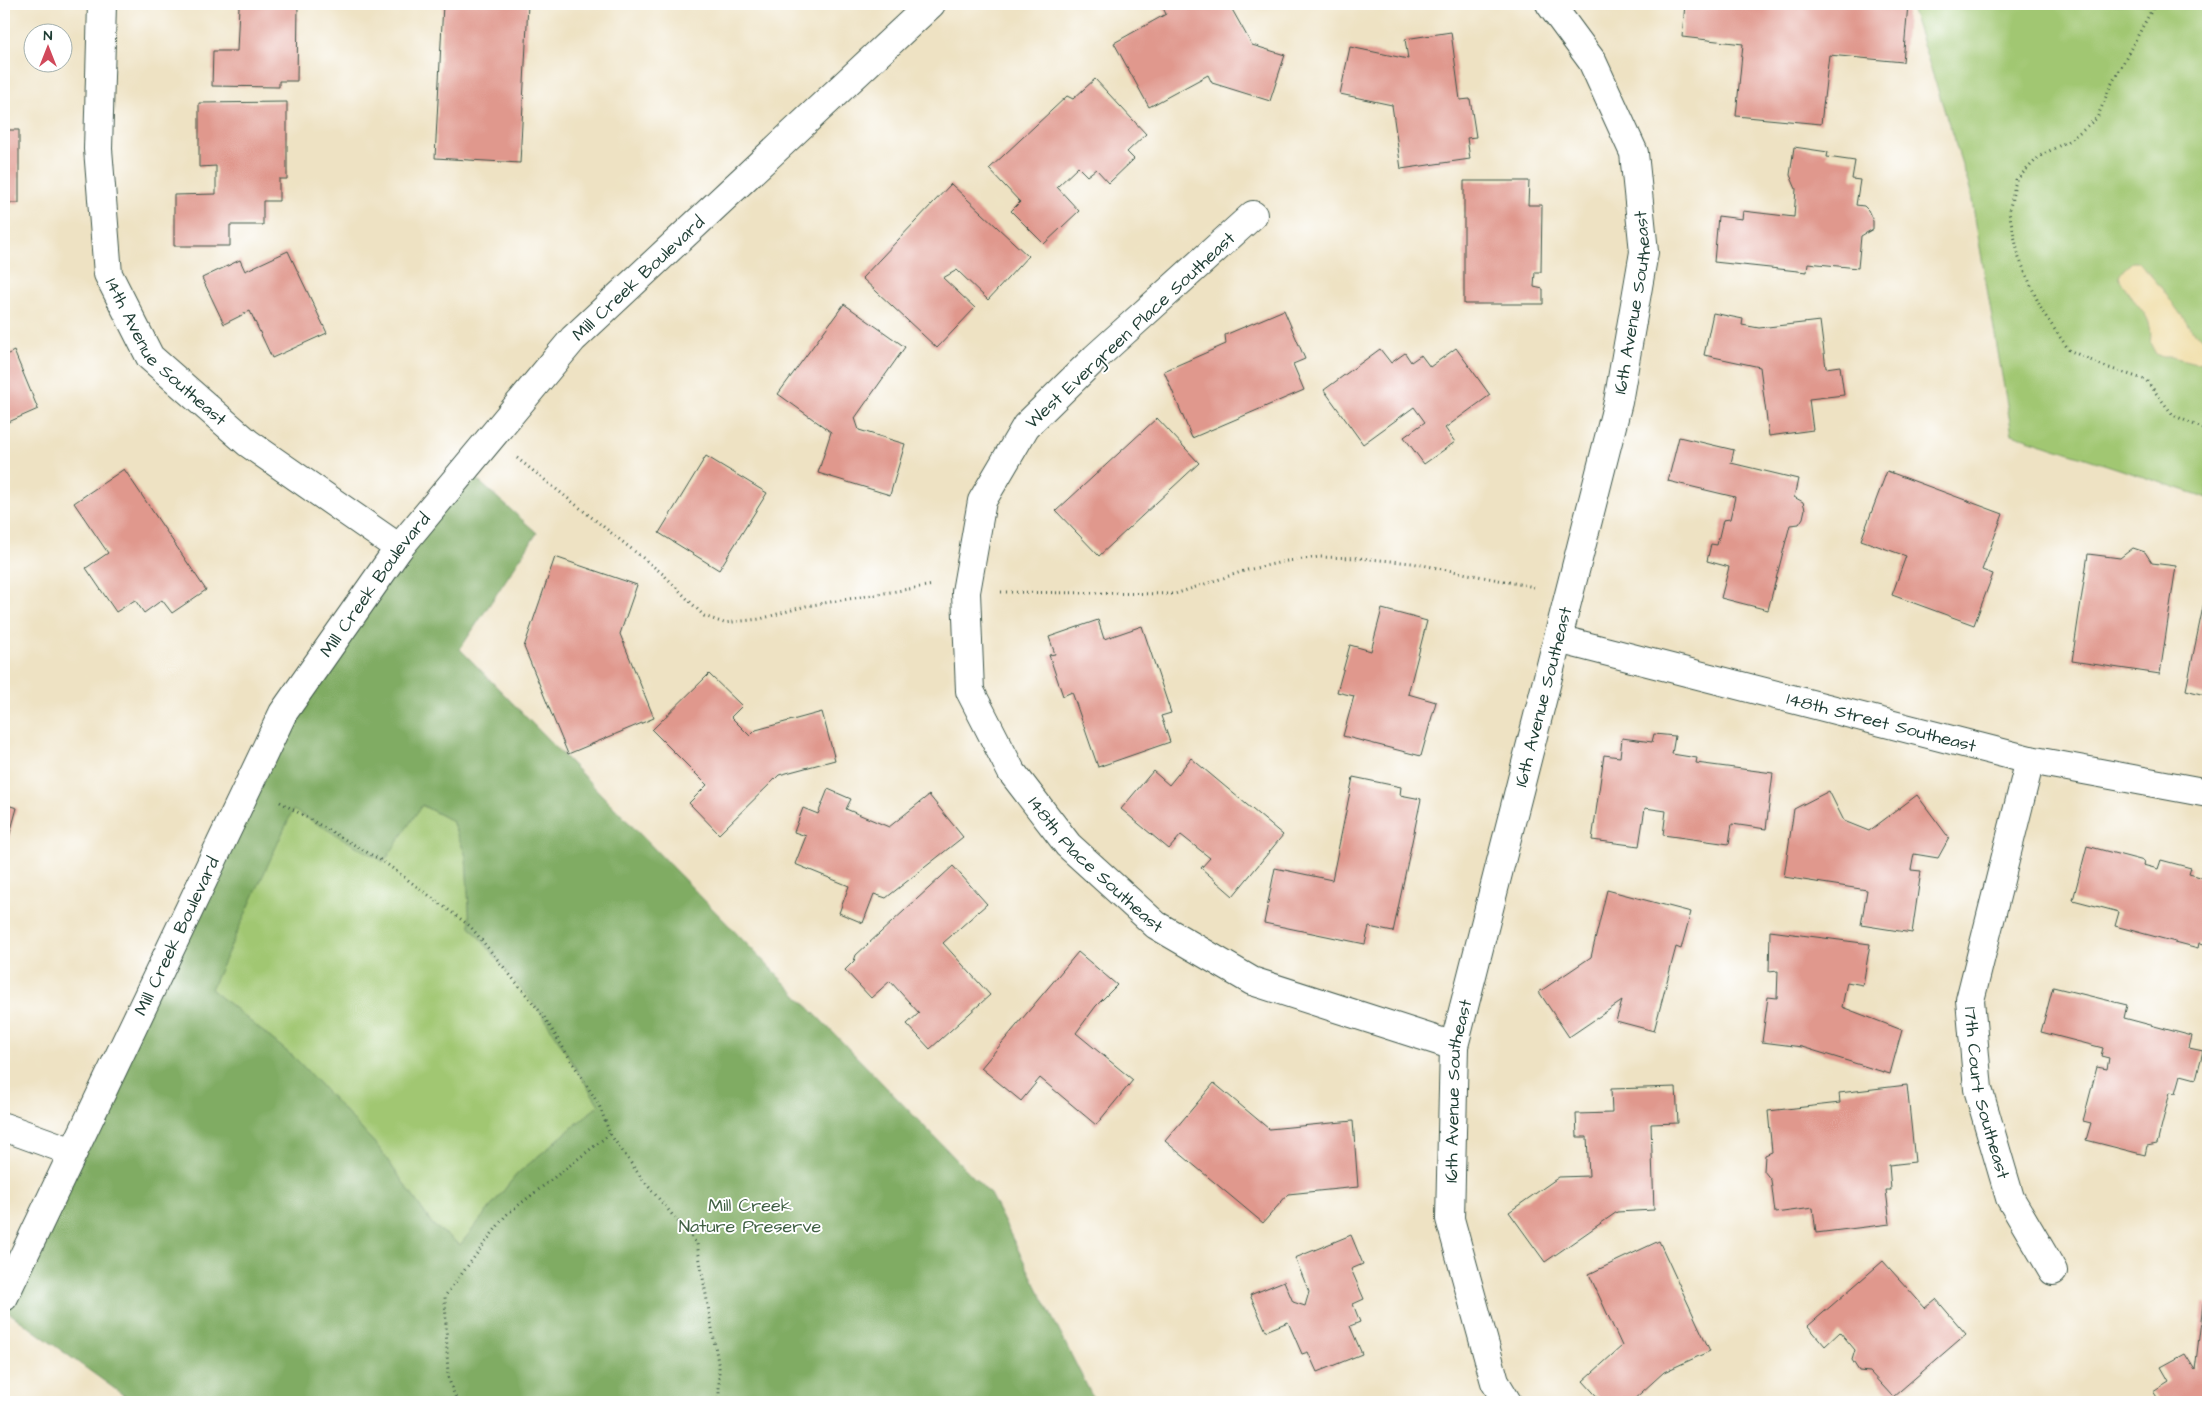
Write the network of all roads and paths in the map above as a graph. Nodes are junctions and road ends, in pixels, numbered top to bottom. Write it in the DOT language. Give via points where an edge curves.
graph roads {
  1 [pos="102,4"];
  2 [pos="931,4"];
  3 [pos="1550,4"];
  4 [pos="2155,4"];
  5 [pos="1253,215"];
  6 [pos="2208,431"];
  7 [pos="982,501"];
  8 [pos="399,548"];
  9 [pos="1558,639"];
  10 [pos="2030,760"];
  11 [pos="250,783"];
  12 [pos="2208,793"];
  13 [pos="1454,1046"];
  14 [pos="4,1127"];
  15 [pos="610,1134"];
  16 [pos="73,1152"];
  17 [pos="2053,1271"];
  18 [pos="4,1298"];
  19 [pos="457,1402"];
  20 [pos="719,1402"];
  21 [pos="1507,1402"];
  1 -- 8 [label="street, 14th Avenue Southeast" via="98,149 108,274 150,357 248,443"];
  2 -- 8 [label="street, Mill Creek Boulevard" via="573,339"];
  3 -- 9 [label="street, 16th Avenue Southeast" via="1592,61 1634,153 1644,252 1618,402"];
  4 -- 6 [label="path" via="2097,118 2070,140 2040,156 2016,180 2009,212 2019,258 2042,312 2069,350 2146,380 2173,415"];
  5 -- 7 [label="street, West Evergreen Place Southeast" via="1095,358 1026,426"];
  7 -- 13 [label="street, 148th Place Southeast" via="966,592 970,691 1012,771 1068,845 1156,925 1252,981"];
  8 -- 11 [label="street, Mill Creek Boulevard" via="283,713"];
  9 -- 10 [label="street, 148th Street Southeast"];
  9 -- 13 [label="street, 16th Avenue Southeast"];
  10 -- 12 [label="street, 148th Street Southeast"];
  10 -- 17 [label="street, 17th Court Southeast" via="1970,1000 1978,1089 2007,1189"];
  11 -- 15 [label="path" via="384,862 470,926 542,1014 599,1105"];
  11 -- 16 [label="street, Mill Creek Boulevard"];
  13 -- 21 [label="street, 16th Avenue Southeast" via="1450,1220 1495,1382"];
  14 -- 16 [label="street"];
  15 -- 19 [label="path" via="506,1215 445,1296 448,1378"];
  15 -- 20 [label="path" via="642,1180 698,1244 719,1368"];
  16 -- 18 [label="street, Mill Creek Boulevard"];
}
